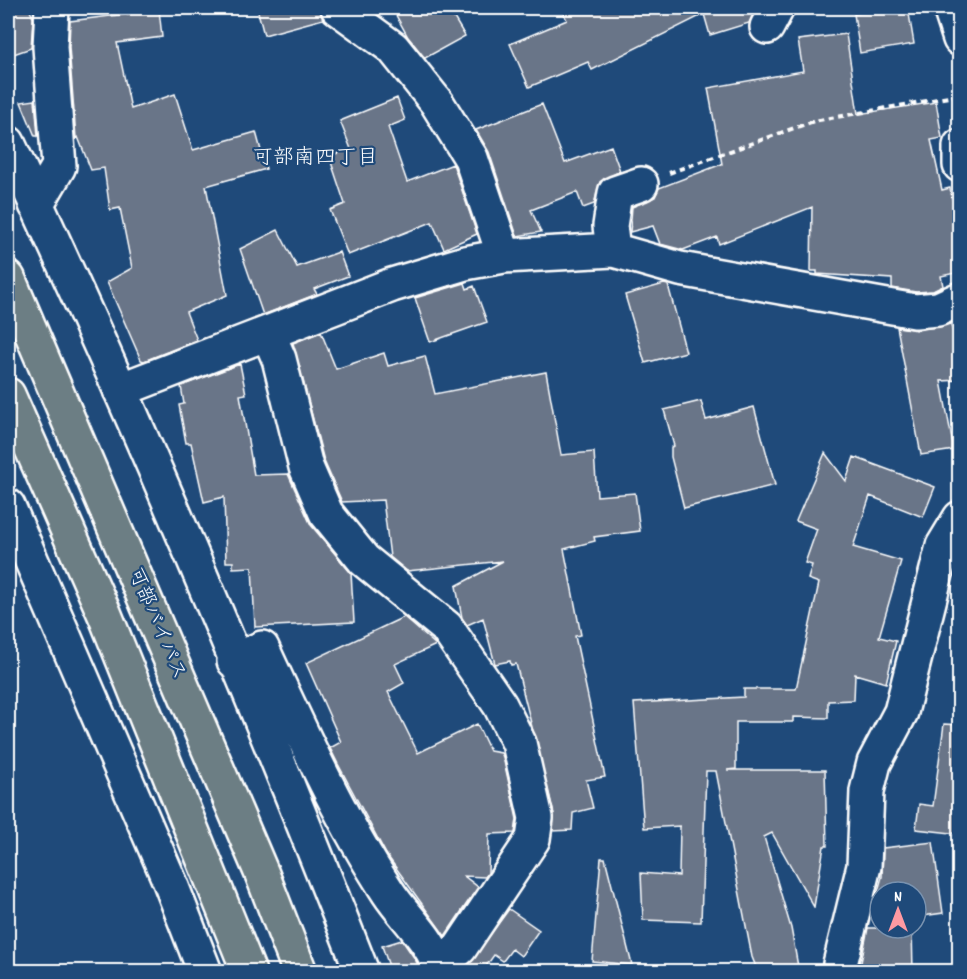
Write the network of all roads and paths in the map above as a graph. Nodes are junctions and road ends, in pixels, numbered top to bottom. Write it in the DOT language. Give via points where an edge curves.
graph roads {
  1 [pos="52,8"];
  2 [pos="338,8"];
  3 [pos="950,8"];
  4 [pos="960,39"];
  5 [pos="960,95"];
  6 [pos="8,143"];
  7 [pos="960,146"];
  8 [pos="960,165"];
  9 [pos="641,184"];
  10 [pos="36,205"];
  11 [pos="613,250"];
  12 [pos="504,256"];
  13 [pos="8,278"];
  14 [pos="960,299"];
  15 [pos="268,333"];
  16 [pos="120,390"];
  17 [pos="8,395"];
  18 [pos="8,506"];
  19 [pos="960,518"];
  20 [pos="234,661"];
  21 [pos="312,755"];
  22 [pos="278,765"];
  23 [pos="440,969"];
  24 [pos="205,972"];
  25 [pos="249,972"];
  26 [pos="300,972"];
  27 [pos="362,972"];
  28 [pos="840,972"];
  1 -- 10 [label="street" via="50,47 59,166"];
  2 -- 12 [label="street" via="393,48 437,103 471,158"];
  3 -- 4 [label="street"];
  5 -- 9 [label="path" via="814,121"];
  6 -- 10 [label="street"];
  7 -- 8 [label="street"];
  9 -- 11 [label="street" via="615,193 610,226"];
  10 -- 16 [label="street"];
  11 -- 12 [label="street"];
  11 -- 14 [label="street" via="680,269 915,311 938,309"];
  12 -- 15 [label="street" via="392,285"];
  13 -- 26 [label="highway, 可部バイパス" via="262,873"];
  15 -- 16 [label="street"];
  15 -- 23 [label="street" via="279,359 306,467 326,513 364,560 446,627 500,705 519,743 536,818 533,839 460,948"];
  16 -- 20 [label="street"];
  17 -- 25 [label="highway" via="105,615"];
  18 -- 24 [label="street"];
  19 -- 28 [label="street" via="943,546 901,712 874,763 867,791 864,866"];
  20 -- 21 [label="street" via="262,648"];
  20 -- 22 [label="street"];
  21 -- 22 [label="street"];
  21 -- 23 [label="street" via="388,892 425,940"];
  22 -- 27 [label="street"];
}
